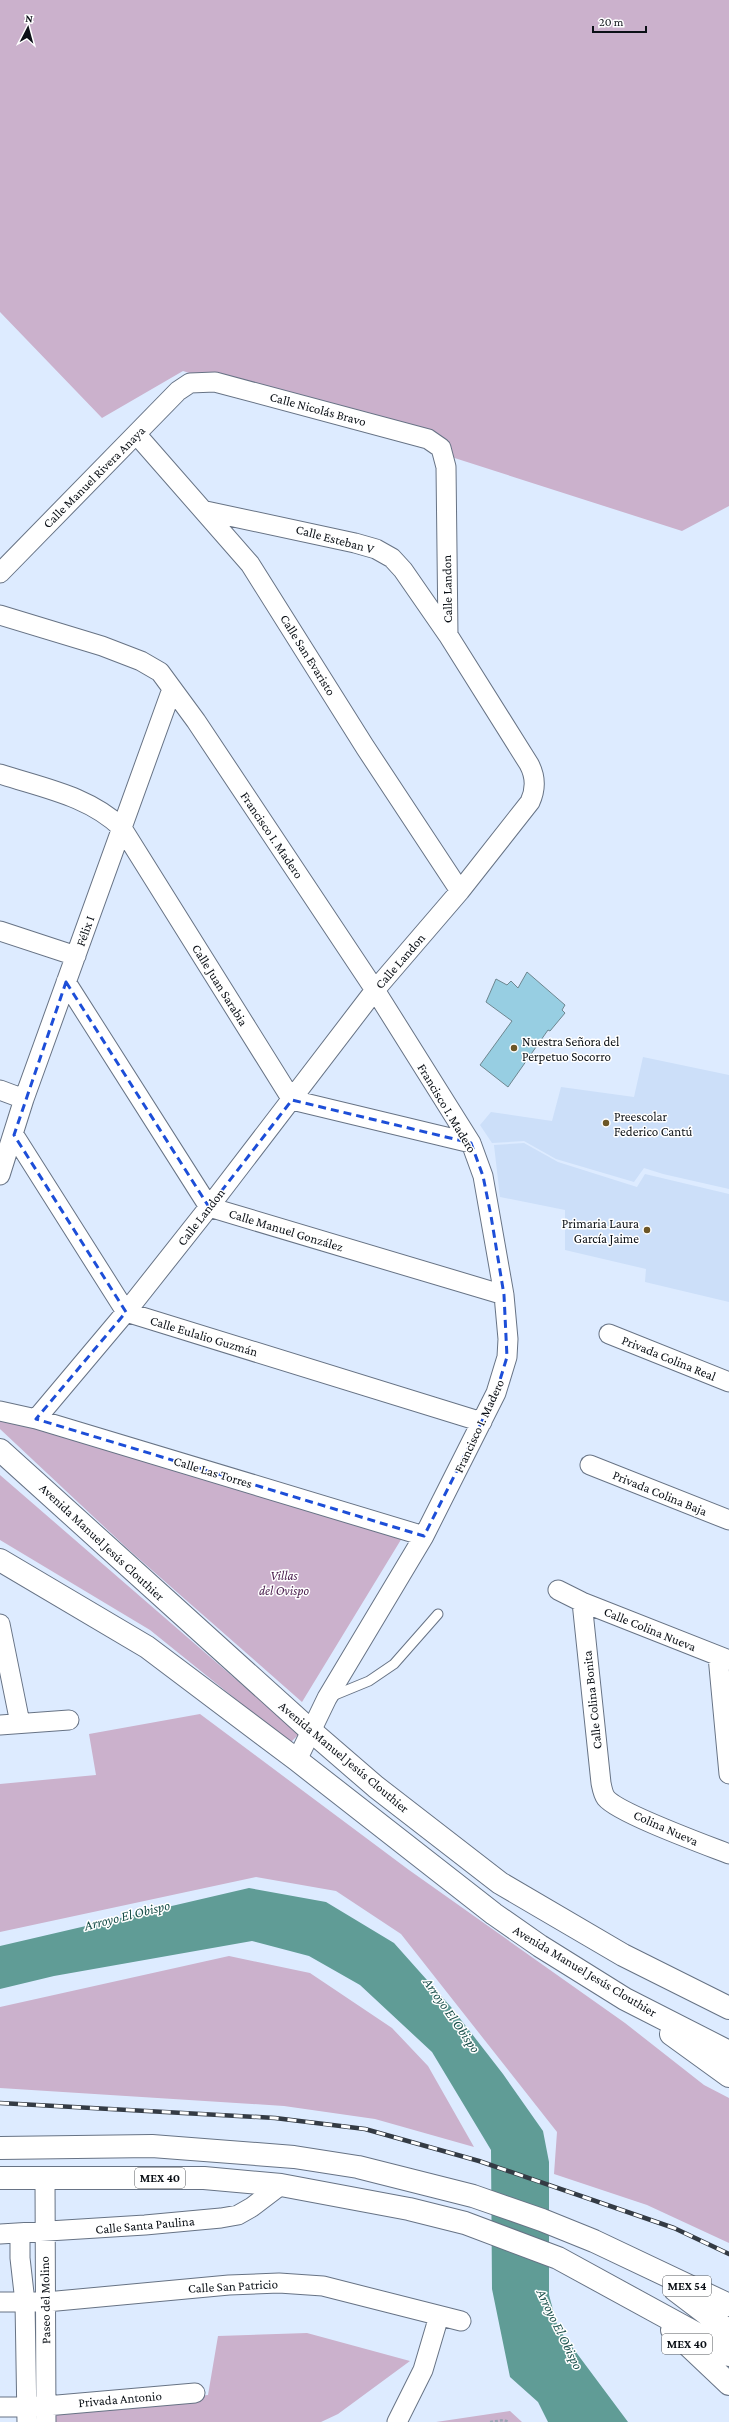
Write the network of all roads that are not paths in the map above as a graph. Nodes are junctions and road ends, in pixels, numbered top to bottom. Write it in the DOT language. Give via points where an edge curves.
graph roads {
  1 [pos="190,383"];
  2 [pos="137,435"];
  3 [pos="441,448"];
  4 [pos="206,511"];
  5 [pos="0,573"];
  6 [pos="0,615"];
  7 [pos="448,635"];
  8 [pos="172,689"];
  9 [pos="0,774"];
  10 [pos="122,828"];
  11 [pos="460,891"];
  12 [pos="0,931"];
  13 [pos="76,956"];
  14 [pos="66,982"];
  15 [pos="375,990"];
  16 [pos="0,1090"];
  17 [pos="24,1098"];
  18 [pos="292,1100"];
  19 [pos="14,1135"];
  20 [pos="471,1143"];
  21 [pos="0,1175"];
  22 [pos="209,1207"];
  23 [pos="504,1295"];
  24 [pos="126,1312"];
  25 [pos="609,1334"];
  26 [pos="729,1382"];
  27 [pos="0,1411"];
  28 [pos="36,1419"];
  29 [pos="482,1422"];
  30 [pos="0,1450"];
  31 [pos="590,1465"];
  32 [pos="729,1520"];
  33 [pos="424,1536"];
  34 [pos="0,1560"];
  35 [pos="558,1590"];
  36 [pos="582,1602"];
  37 [pos="438,1614"];
  38 [pos="0,1624"];
  39 [pos="723,1658"];
  40 [pos="7,1691"];
  41 [pos="327,1698"];
  42 [pos="69,1720"];
  43 [pos="20,1723"];
  44 [pos="0,1725"];
  45 [pos="310,1730"];
  46 [pos="297,1760"];
  47 [pos="729,1774"];
  48 [pos="606,1797"];
  49 [pos="729,1854"];
  50 [pos="625,1999"];
  51 [pos="729,2008"];
  52 [pos="729,2052"];
  53 [pos="729,2076"];
  54 [pos="0,2134"];
  55 [pos="78,2147"];
  56 [pos="0,2148"];
  57 [pos="0,2178"];
  58 [pos="42,2179"];
  59 [pos="281,2185"];
  60 [pos="0,2189"];
  61 [pos="45,2233"];
  62 [pos="0,2234"];
  63 [pos="20,2234"];
  64 [pos="644,2266"];
  65 [pos="0,2302"];
  66 [pos="25,2302"];
  67 [pos="46,2302"];
  68 [pos="644,2305"];
  69 [pos="729,2305"];
  70 [pos="439,2316"];
  71 [pos="462,2321"];
  72 [pos="729,2331"];
  73 [pos="729,2355"];
  74 [pos="729,2384"];
  75 [pos="194,2393"];
  76 [pos="0,2407"];
  77 [pos="27,2414"];
  78 [pos="46,2414"];
  79 [pos="396,2422"];
  1 -- 2 [label="street, Calle Manuel Rivera Anaya" via="178,391"];
  1 -- 3 [label="street, Calle Nicolás Bravo" via="215,382 428,439"];
  2 -- 4 [label="street, Calle San Evaristo"];
  2 -- 5 [label="street, Calle Manuel Rivera Anaya"];
  3 -- 7 [label="street, Calle Landon" via="446,467"];
  4 -- 7 [label="street, Calle Esteban V" via="298,529 376,549 392,558 403,570"];
  4 -- 11 [label="street, Calle San Evaristo" via="250,564 328,685 365,748"];
  6 -- 8 [label="street, Francisco I. Madero" via="70,635 141,661 160,672"];
  7 -- 11 [label="street, Calle Landon" via="529,764 535,784 530,802"];
  8 -- 10 [label="street, Félix I"];
  8 -- 15 [label="street, Francisco I. Madero"];
  9 -- 10 [label="street, Calle Juan Sarabia" via="76,799 108,815"];
  10 -- 13 [label="street, Félix I"];
  10 -- 18 [label="street, Calle Juan Sarabia"];
  11 -- 15 [label="street, Calle Landon"];
  12 -- 13 [label="street"];
  13 -- 14 [label="street, Félix I"];
  14 -- 17 [label="street, Félix I"];
  14 -- 22 [label="street"];
  15 -- 18 [label="street, Calle Landon"];
  15 -- 20 [label="street, Francisco I. Madero"];
  16 -- 17 [label="street"];
  17 -- 19 [label="street, Félix I"];
  18 -- 20 [label="street"];
  18 -- 22 [label="street, Calle Landon"];
  19 -- 21 [label="street, Félix I"];
  19 -- 24 [label="street"];
  20 -- 23 [label="street, Francisco I. Madero" via="483,1176"];
  22 -- 23 [label="street, Calle Manuel González"];
  22 -- 24 [label="street, Calle Landon"];
  23 -- 29 [label="street, Francisco I. Madero" via="507,1357 496,1393"];
  24 -- 28 [label="street, Calle Landon"];
  24 -- 29 [label="street, Calle Eulalio Guzmán"];
  25 -- 26 [label="street, Privada Colina Real"];
  27 -- 28 [label="street, Calle Las Torres"];
  28 -- 33 [label="street, Calle Las Torres"];
  29 -- 33 [label="street, Francisco I. Madero"];
  30 -- 45 [label="street, Avenida Manuel Jesús Clouthier"];
  31 -- 32 [label="street, Privada Colina Baja"];
  33 -- 41 [label="street, Francisco I. Madero"];
  34 -- 46 [label="street, Avenida Manuel Jesús Clouthier" via="147,1647"];
  35 -- 36 [label="street, Calle Colina Nueva"];
  36 -- 39 [label="street, Calle Colina Nueva"];
  36 -- 48 [label="street, Calle Colina Bonita" via="601,1783"];
  37 -- 41 [label="lane" via="394,1664 369,1681"];
  38 -- 40 [label="street"];
  39 -- 47 [label="street"];
  40 -- 43 [label="street"];
  41 -- 45 [label="street, Francisco I. Madero"];
  42 -- 43 [label="street"];
  43 -- 44 [label="street"];
  45 -- 46 [label="street, Francisco I. Madero"];
  45 -- 51 [label="street, Avenida Manuel Jesús Clouthier" via="376,1787 500,1883 623,1955"];
  46 -- 50 [label="street, Avenida Manuel Jesús Clouthier" via="494,1914"];
  48 -- 49 [label="street, Colina Nueva" via="618,1806 646,1819"];
  50 -- 52 [label="street, Avenida Manuel Jesús Clouthier"];
  50 -- 53 [label="street"];
  54 -- 55 [label="street"];
  55 -- 56 [label="street, MEX 40"];
  55 -- 64 [label="street, MEX 40" via="152,2146 294,2157 358,2167 473,2196 564,2228"];
  57 -- 58 [label="street, MEX 40"];
  58 -- 59 [label="street, MEX 40" via="204,2178"];
  58 -- 60 [label="street"];
  58 -- 61 [label="street, Paseo del Molino"];
  59 -- 61 [label="street, Calle Santa Paulina" via="263,2200 238,2215"];
  59 -- 68 [label="street, MEX 40" via="409,2209 465,2223 558,2258"];
  61 -- 63 [label="street, Calle Santa Paulina"];
  61 -- 67 [label="street, Paseo del Molino"];
  62 -- 63 [label="street, Calle Santa Paulina"];
  63 -- 66 [label="street, Paseo del Molino"];
  64 -- 69 [label="street, MEX 54"];
  64 -- 72 [label="street, MEX 40"];
  65 -- 66 [label="street, Calle San Patricio"];
  66 -- 67 [label="street, Calle San Patricio"];
  66 -- 77 [label="street, Paseo del Molino"];
  67 -- 70 [label="street, Calle San Patricio" via="229,2285 279,2283 323,2286"];
  67 -- 78 [label="street, Paseo del Molino"];
  68 -- 73 [label="street, MEX 54"];
  68 -- 74 [label="street, MEX 40"];
  70 -- 71 [label="street, Calle San Patricio"];
  70 -- 79 [label="street" via="423,2370"];
  75 -- 78 [label="street, Privada Antonio"];
  76 -- 77 [label="street, Privada Antonio"];
  77 -- 78 [label="street, Privada Antonio"];
}
